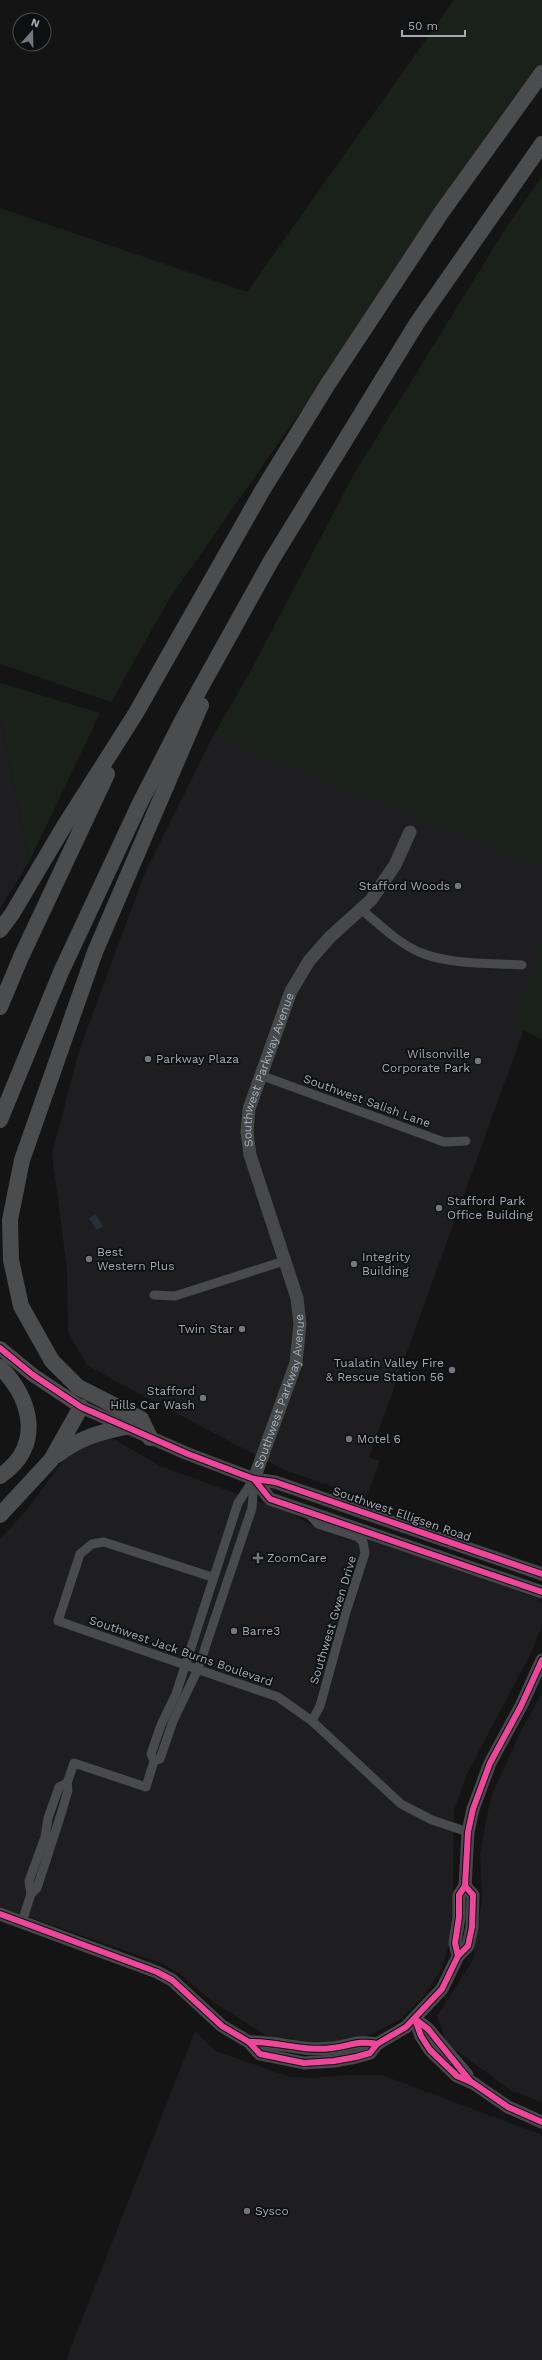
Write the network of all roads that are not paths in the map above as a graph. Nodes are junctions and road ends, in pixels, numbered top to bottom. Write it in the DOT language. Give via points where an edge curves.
graph roads {
  1 [pos="542,72"];
  2 [pos="542,144"];
  3 [pos="230,638"];
  4 [pos="136,713"];
  5 [pos="410,832"];
  6 [pos="362,910"];
  7 [pos="0,930"];
  8 [pos="522,965"];
  9 [pos="0,1007"];
  10 [pos="260,1075"];
  11 [pos="0,1120"];
  12 [pos="466,1142"];
  13 [pos="284,1261"];
  14 [pos="154,1295"];
  15 [pos="0,1348"];
  16 [pos="0,1366"];
  17 [pos="81,1407"];
  18 [pos="125,1428"];
  19 [pos="150,1438"];
  20 [pos="51,1460"];
  21 [pos="0,1476"];
  22 [pos="254,1479"];
  23 [pos="306,1511"];
  24 [pos="0,1515"];
  25 [pos="542,1574"];
  26 [pos="212,1577"];
  27 [pos="542,1592"];
  28 [pos="542,1660"];
  29 [pos="186,1665"];
  30 [pos="198,1669"];
  31 [pos="312,1721"];
  32 [pos="154,1761"];
  33 [pos="468,1832"];
  34 [pos="0,1914"];
  35 [pos="22,1922"];
  36 [pos="416,2019"];
  37 [pos="542,2122"];
  1 -- 4 [label="highway" via="428,233 336,371 262,492"];
  2 -- 3 [label="highway" via="452,272 381,380 271,561"];
  3 -- 11 [label="highway" via="182,721 116,854 49,1000"];
  3 -- 19 [label="highway" via="95,952 22,1160 10,1220 10,1260 21,1306 52,1361 78,1387 141,1419"];
  4 -- 7 [label="highway"];
  4 -- 9 [label="highway"];
  5 -- 6 [label="street, Southwest Parkway Avenue" via="392,870"];
  6 -- 8 [label="street" via="393,937 418,952 447,960"];
  6 -- 10 [label="street, Southwest Parkway Avenue" via="330,937 303,970 286,1002"];
  10 -- 12 [label="street, Southwest Salish Lane" via="444,1142"];
  10 -- 13 [label="street, Southwest Parkway Avenue" via="249,1109 247,1132 250,1155"];
  13 -- 14 [label="street" via="176,1296"];
  13 -- 22 [label="street, Southwest Parkway Avenue" via="297,1298 300,1337 296,1363"];
  15 -- 17 [label="main road, Southwest Elligsen Road" via="33,1375"];
  16 -- 21 [label="highway" via="24,1399 29,1421 27,1442 22,1453 10,1470"];
  17 -- 18 [label="street, Southwest Elligsen Road"];
  17 -- 20 [label="highway"];
  18 -- 19 [label="street, Southwest Elligsen Road"];
  18 -- 20 [label="highway" via="89,1436 74,1443"];
  19 -- 22 [label="street, Southwest Elligsen Road"];
  20 -- 24 [label="highway"];
  22 -- 23 [label="street, Southwest Elligsen Road" via="270,1499"];
  22 -- 25 [label="street, Southwest Elligsen Road" via="275,1482"];
  22 -- 26 [label="street" via="238,1503"];
  22 -- 30 [label="street" via="252,1508"];
  23 -- 27 [label="street, Southwest Elligsen Road"];
  23 -- 31 [label="street, Southwest Gwen Drive" via="318,1524 358,1537 363,1542 365,1553 320,1706"];
  26 -- 29 [label="street"];
  26 -- 29 [label="street, Southwest Jack Burns Boulevard" via="104,1542 92,1544 80,1554 58,1621"];
  28 -- 33 [label="street" via="485,1775"];
  29 -- 30 [label="street, Southwest Jack Burns Boulevard"];
  29 -- 32 [label="street" via="151,1754"];
  30 -- 31 [label="street, Southwest Jack Burns Boulevard" via="278,1697"];
  30 -- 32 [label="street" via="173,1721 160,1759"];
  31 -- 33 [label="street, Southwest Jack Burns Boulevard" via="401,1804 432,1820"];
  32 -- 35 [label="street" via="146,1787 74,1763 67,1783 68,1790 61,1816 37,1888 31,1894"];
  33 -- 36 [label="street" via="465,1886 473,1895 472,1927 468,1946 458,1956 442,1989"];
  34 -- 35 [label="street"];
  35 -- 36 [label="street" via="157,1972 172,1980 222,2026 266,2056 315,2063 356,2057 370,2053 377,2044 398,2033"];
  36 -- 37 [label="street" via="421,2036 430,2050 456,2076 473,2083 508,2108"];
}
